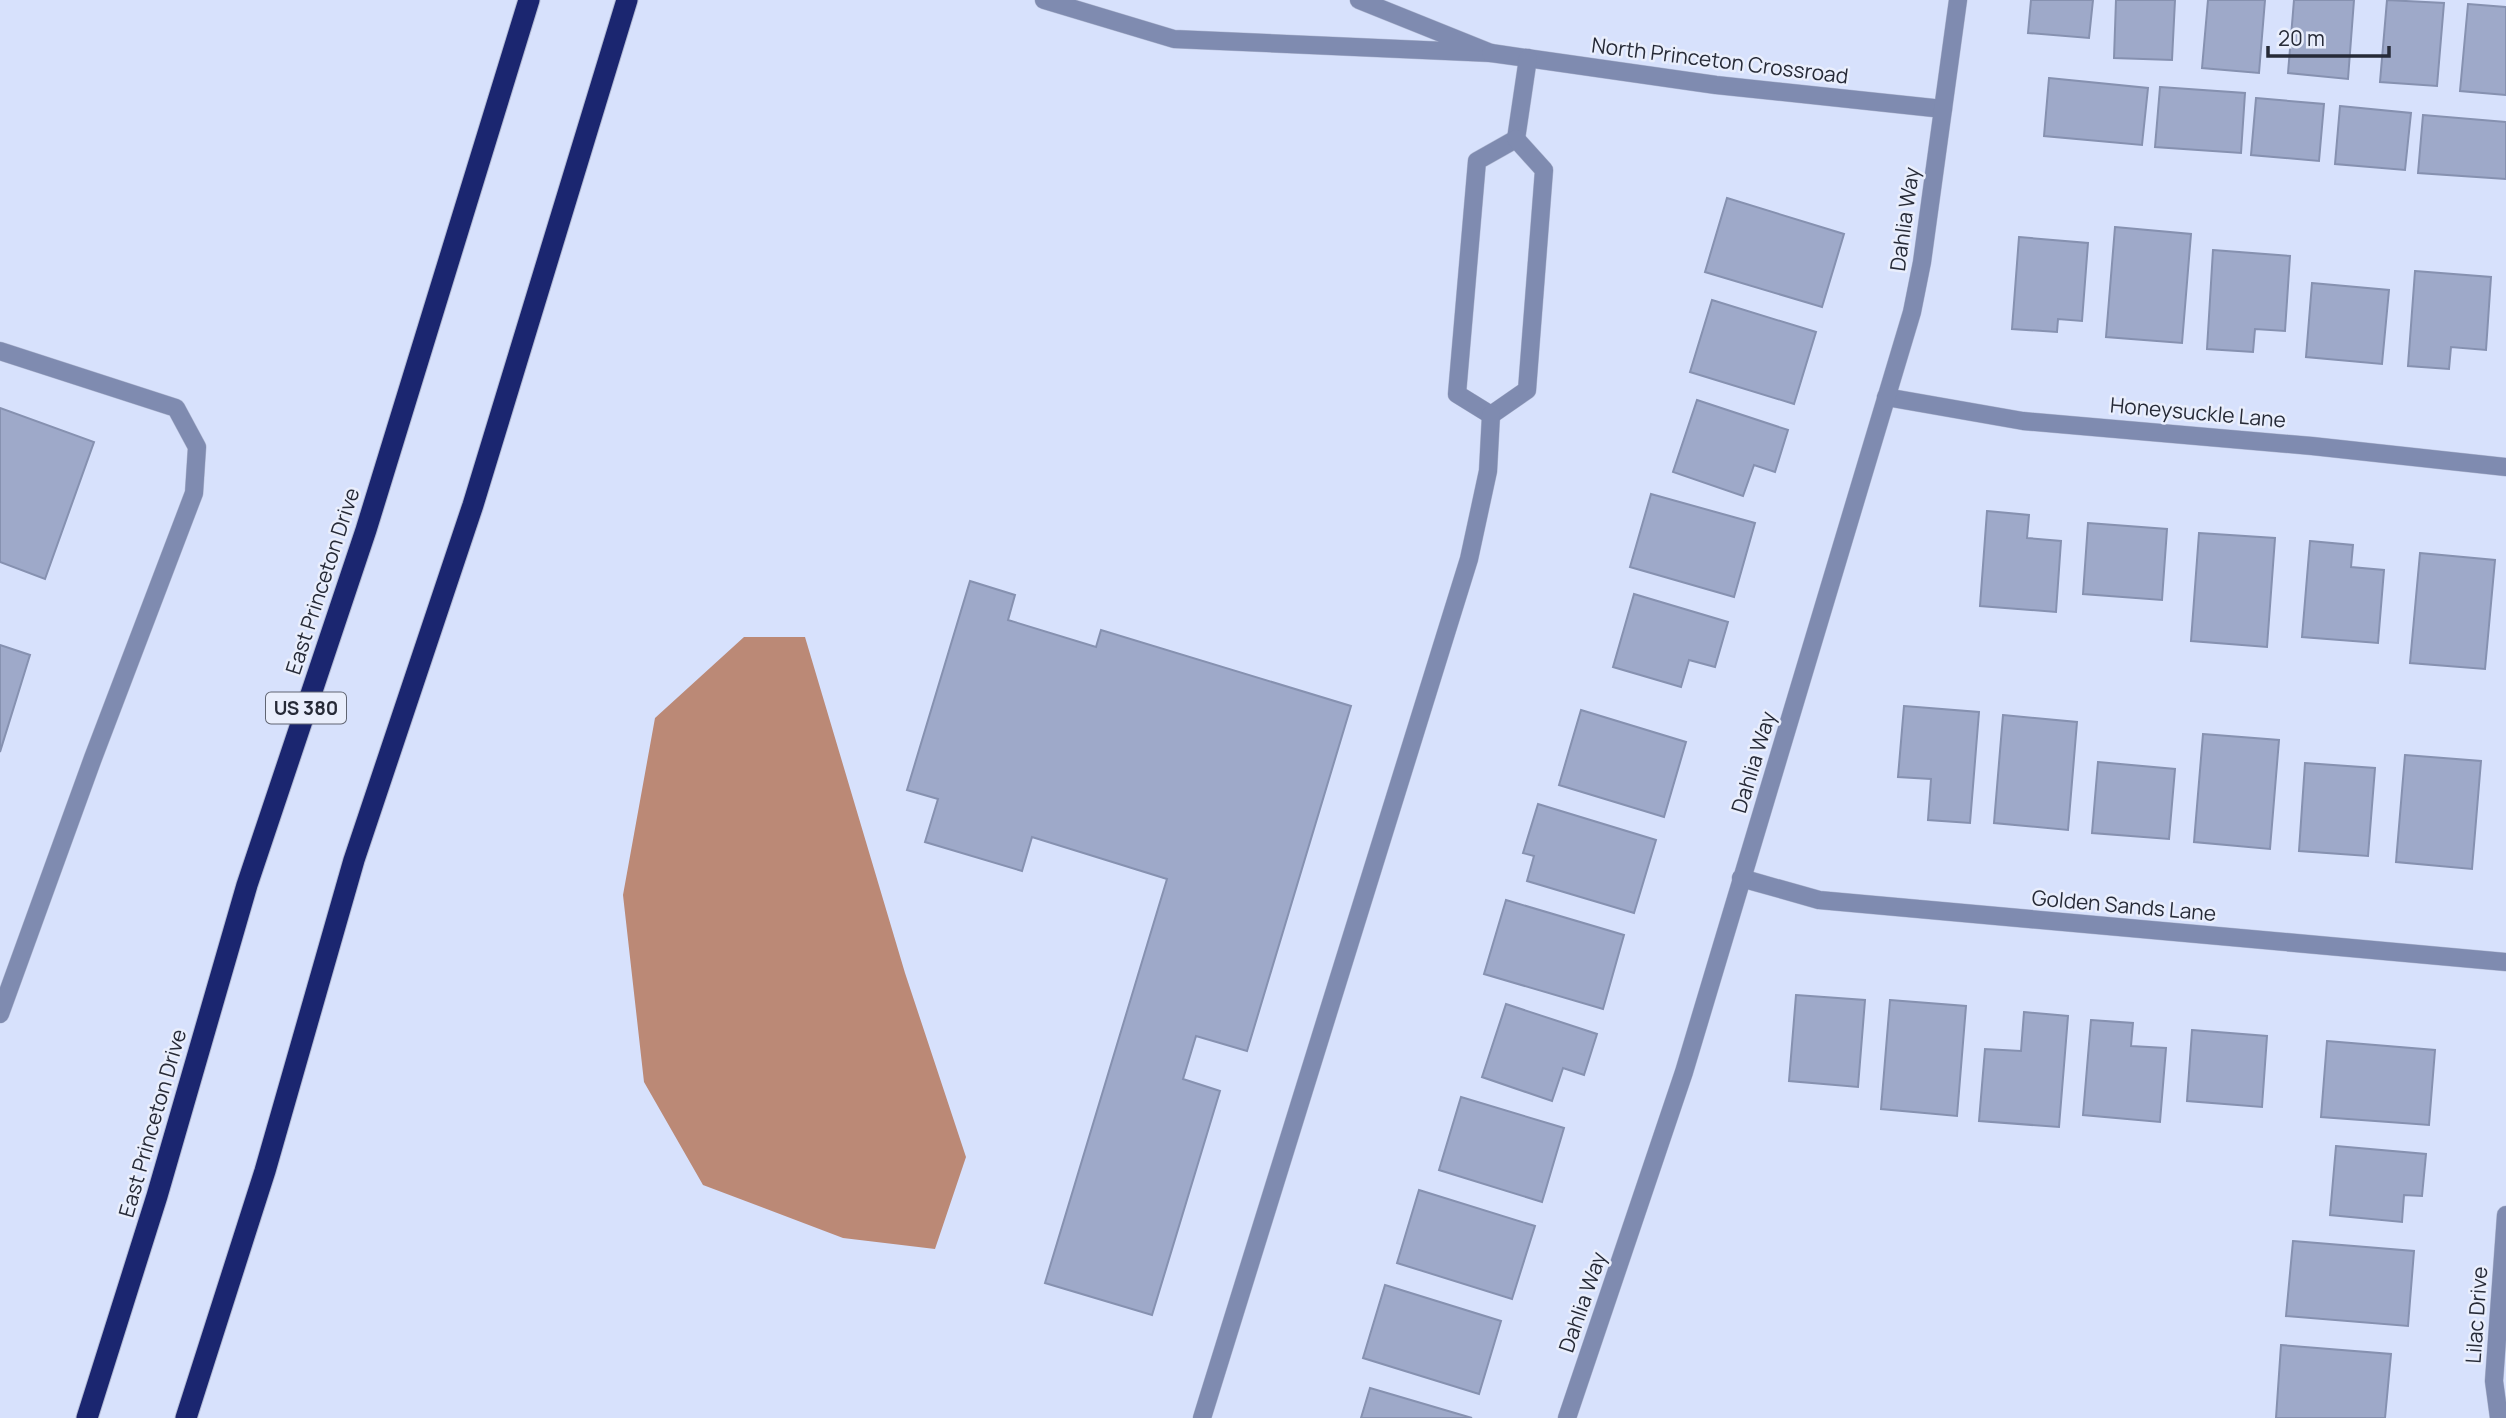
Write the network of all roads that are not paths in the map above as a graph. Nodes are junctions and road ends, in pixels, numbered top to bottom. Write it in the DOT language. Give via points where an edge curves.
graph roads {
  1 [pos="529,0"];
  2 [pos="627,0"];
  3 [pos="1044,0"];
  4 [pos="1359,0"];
  5 [pos="1958,0"];
  6 [pos="1491,53"];
  7 [pos="1528,58"];
  8 [pos="1943,109"];
  9 [pos="1516,139"];
  10 [pos="0,351"];
  11 [pos="1886,397"];
  12 [pos="1491,415"];
  13 [pos="2506,467"];
  14 [pos="1741,878"];
  15 [pos="2506,962"];
  16 [pos="0,1014"];
  17 [pos="2506,1216"];
  18 [pos="87,1418"];
  19 [pos="186,1418"];
  20 [pos="1202,1418"];
  21 [pos="1567,1418"];
  22 [pos="2499,1418"];
  1 -- 18 [label="highway, East Princeton Drive / US 380" via="366,530 247,885"];
  2 -- 19 [label="highway" via="473,505 354,860 265,1171"];
  3 -- 6 [label="street, North Princeton Crossroad" via="1174,39"];
  4 -- 6 [label="street, North Princeton Crossroad"];
  5 -- 8 [label="street, Dahlia Way"];
  6 -- 7 [label="street, North Princeton Crossroad"];
  7 -- 8 [label="street, North Princeton Crossroad" via="1716,85"];
  7 -- 9 [label="street"];
  8 -- 11 [label="street, Dahlia Way" via="1917,287"];
  9 -- 12 [label="street" via="1544,170 1527,390"];
  9 -- 12 [label="street" via="1477,160 1457,394"];
  10 -- 16 [label="street" via="176,408 197,447 194,493"];
  11 -- 13 [label="street, Honeysuckle Lane" via="2024,421"];
  11 -- 14 [label="street, Dahlia Way"];
  12 -- 20 [label="street" via="1488,471 1469,559"];
  14 -- 15 [label="street, Golden Sands Lane" via="1832,901"];
  14 -- 21 [label="street, Dahlia Way" via="1684,1072"];
  17 -- 22 [label="street, Lilac Drive" via="2494,1381"];
}
